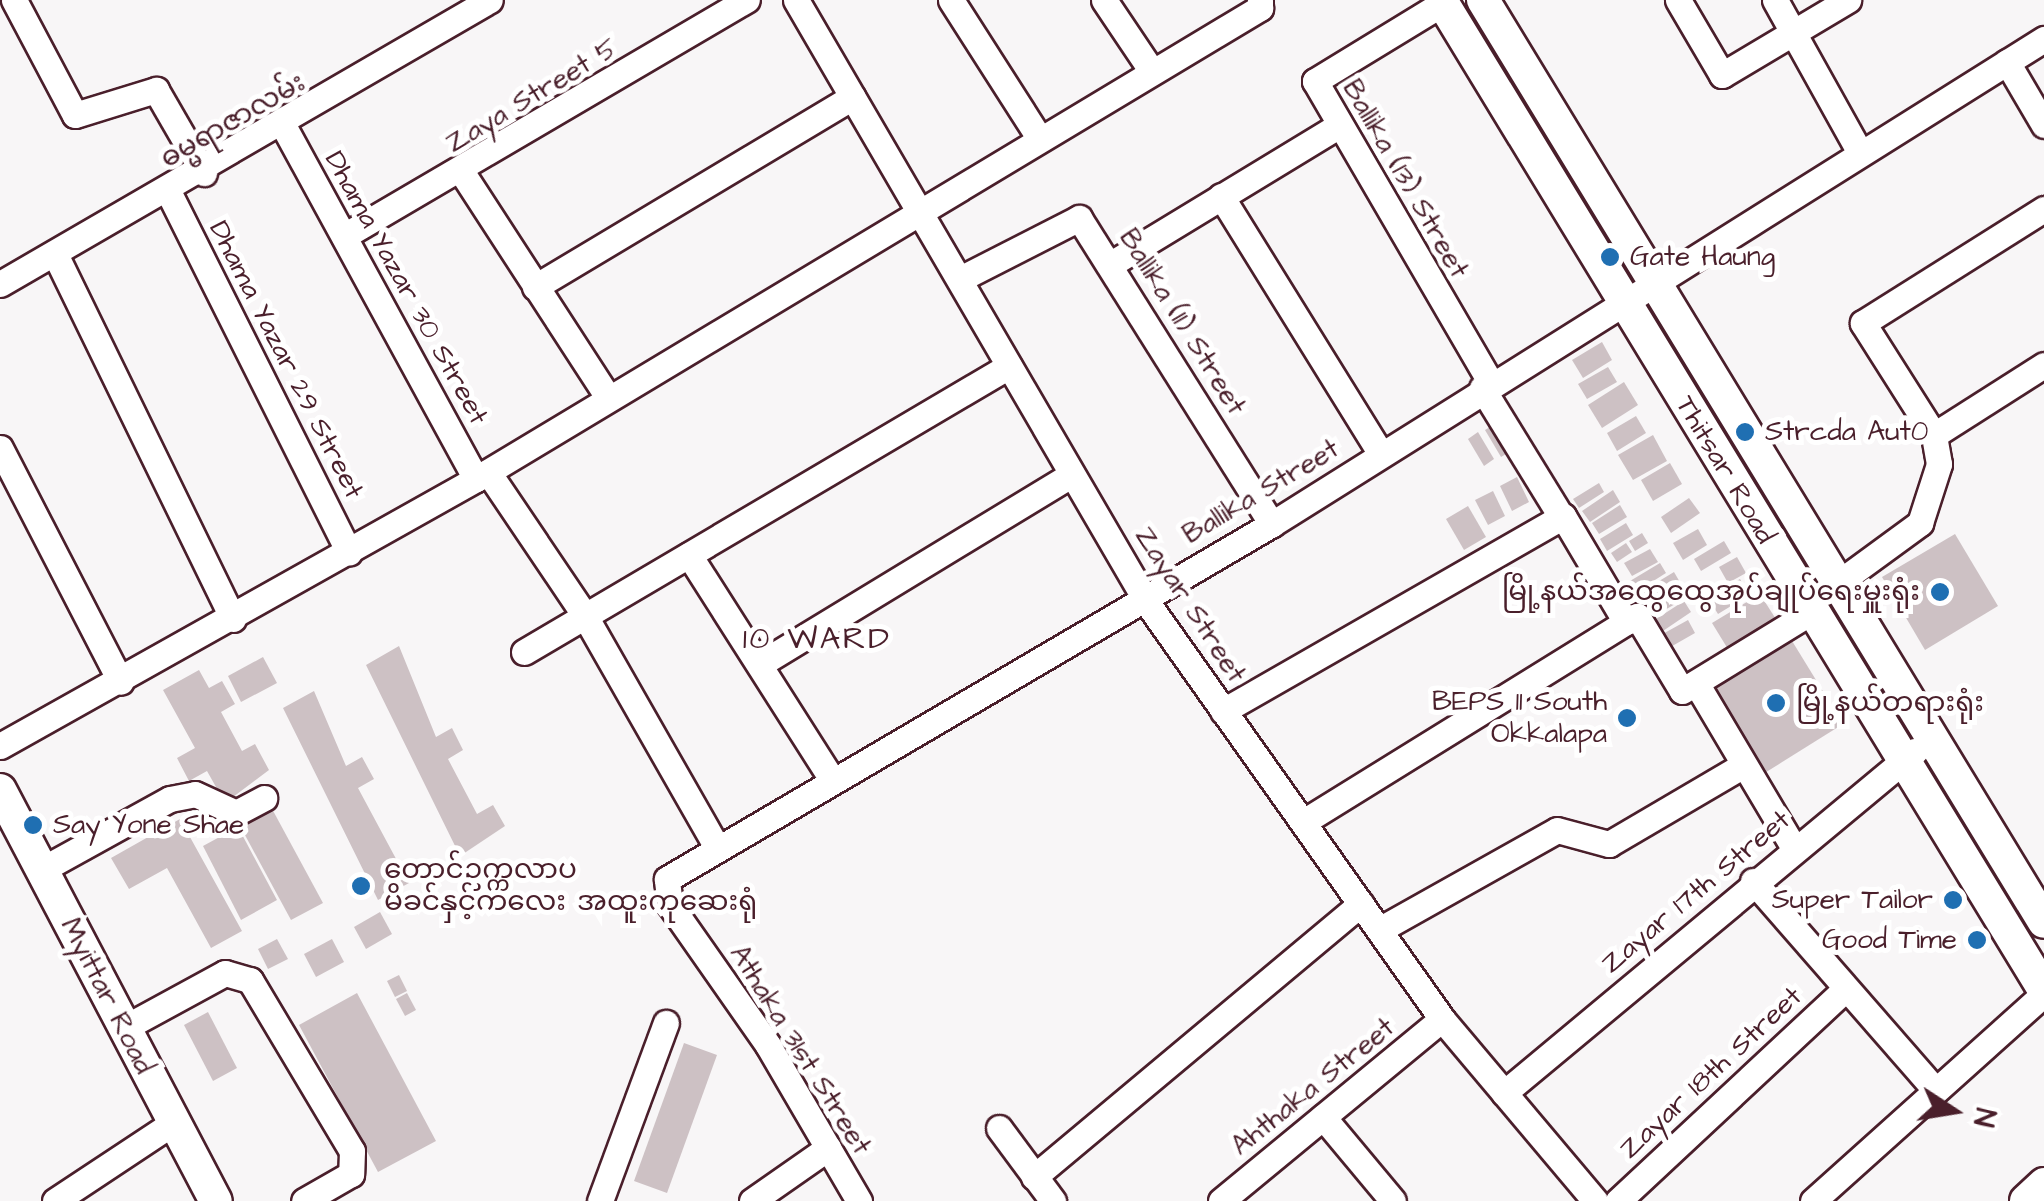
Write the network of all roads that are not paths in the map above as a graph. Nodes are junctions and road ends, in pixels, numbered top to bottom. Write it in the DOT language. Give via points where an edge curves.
graph roads {
  1 [pos="14,0"];
  2 [pos="490,0"];
  3 [pos="747,0"];
  4 [pos="796,0"];
  5 [pos="951,0"];
  6 [pos="1104,0"];
  7 [pos="1483,0"];
  8 [pos="1678,0"];
  9 [pos="1775,0"];
  10 [pos="1848,0"];
  11 [pos="1442,1"];
  12 [pos="1261,2"];
  13 [pos="1793,32"];
  14 [pos="2044,39"];
  15 [pos="2007,62"];
  16 [pos="1151,70"];
  17 [pos="852,97"];
  18 [pos="2044,125"];
  19 [pos="284,127"];
  20 [pos="1336,127"];
  21 [pos="1038,136"];
  22 [pos="1860,152"];
  23 [pos="204,173"];
  24 [pos="463,174"];
  25 [pos="169,194"];
  26 [pos="1221,196"];
  27 [pos="2044,209"];
  28 [pos="918,210"];
  29 [pos="344,236"];
  30 [pos="54,254"];
  31 [pos="1111,264"];
  32 [pos="960,279"];
  33 [pos="1652,280"];
  34 [pos="0,284"];
  35 [pos="535,287"];
  36 [pos="1622,299"];
  37 [pos="1010,366"];
  38 [pos="2044,366"];
  39 [pos="1487,386"];
  40 [pos="608,396"];
  41 [pos="1934,434"];
  42 [pos="0,448"];
  43 [pos="1381,454"];
  44 [pos="1072,474"];
  45 [pos="482,475"];
  46 [pos="1559,513"];
  47 [pos="1272,524"];
  48 [pos="349,553"];
  49 [pos="690,555"];
  50 [pos="1834,586"];
  51 [pos="1144,596"];
  52 [pos="1811,612"];
  53 [pos="585,616"];
  54 [pos="233,619"];
  55 [pos="1626,622"];
  56 [pos="1865,636"];
  57 [pos="524,652"];
  58 [pos="1836,654"];
  59 [pos="760,664"];
  60 [pos="122,682"];
  61 [pos="1696,682"];
  62 [pos="1224,711"];
  63 [pos="1931,742"];
  64 [pos="0,746"];
  65 [pos="1900,760"];
  66 [pos="1742,766"];
  67 [pos="830,776"];
  68 [pos="0,790"];
  69 [pos="264,798"];
  70 [pos="1302,822"];
  71 [pos="715,844"];
  72 [pos="1794,848"];
  73 [pos="43,869"];
  74 [pos="1754,881"];
  75 [pos="1361,904"];
  76 [pos="2044,922"];
  77 [pos="1379,930"];
  78 [pos="1846,989"];
  79 [pos="2044,992"];
  80 [pos="1442,1019"];
  81 [pos="666,1023"];
  82 [pos="124,1028"];
  83 [pos="1933,1087"];
  84 [pos="1504,1093"];
  85 [pos="1323,1117"];
  86 [pos="172,1123"];
  87 [pos="999,1128"];
  88 [pos="828,1148"];
  89 [pos="1034,1178"];
  90 [pos="2044,1184"];
  91 [pos="55,1201"];
  92 [pos="216,1201"];
  93 [pos="304,1201"];
  94 [pos="600,1201"];
  95 [pos="752,1201"];
  96 [pos="859,1201"];
  97 [pos="1053,1201"];
  98 [pos="1221,1201"];
  99 [pos="1394,1201"];
  100 [pos="1595,1201"];
  101 [pos="1618,1201"];
  102 [pos="1813,1201"];
  103 [pos="2026,1201"];
  1 -- 23 [label="street" via="74,115 156,90"];
  2 -- 19 [label="street, ဓမ္မရာဇာလမ်း"];
  3 -- 24 [label="street, Zaya Street 5"];
  4 -- 17 [label="street, Zayar Street"];
  5 -- 21 [label="street"];
  6 -- 16 [label="street"];
  7 -- 33 [label="main road, Thitsar Road"];
  8 -- 13 [label="street" via="1722,74"];
  9 -- 13 [label="street"];
  10 -- 13 [label="street"];
  11 -- 20 [label="street, Ballika (13) Street" via="1314,81"];
  11 -- 36 [label="main road, Thitsar Road"];
  12 -- 16 [label="street"];
  13 -- 22 [label="street"];
  14 -- 15 [label="street, Ballika Street"];
  15 -- 18 [label="street"];
  15 -- 22 [label="street, Ballika Street"];
  16 -- 21 [label="street"];
  17 -- 28 [label="street, Zayar Street"];
  17 -- 35 [label="street"];
  19 -- 23 [label="street, ဓမ္မရာဇာလမ်း"];
  19 -- 29 [label="street, Dhama Yazar 30 Street"];
  20 -- 26 [label="street"];
  20 -- 39 [label="street, Ballika (13) Street"];
  21 -- 28 [label="street"];
  22 -- 33 [label="street, Ballika Street"];
  23 -- 25 [label="street, ဓမ္မရာဇာလမ်း"];
  24 -- 29 [label="street, Zaya Street 5"];
  24 -- 35 [label="street"];
  25 -- 30 [label="street, ဓမ္မရာဇာလမ်း"];
  25 -- 48 [label="street, Dhama Yazar 29 Street"];
  26 -- 31 [label="street"];
  26 -- 43 [label="street"];
  27 -- 41 [label="street" via="1863,324"];
  28 -- 32 [label="street, Zayar Street"];
  28 -- 40 [label="street"];
  29 -- 45 [label="street, Dhama Yazar 30 Street"];
  30 -- 34 [label="street, ဓမ္မရာဇာလမ်း"];
  30 -- 54 [label="street"];
  31 -- 32 [label="street, Ballika (11) Street" via="1074,217"];
  31 -- 47 [label="street, Ballika (11) Street"];
  32 -- 37 [label="street, Zayar Street"];
  33 -- 36 [label="street, Ballika Street"];
  33 -- 50 [label="main road, Thitsar Road"];
  35 -- 40 [label="street"];
  36 -- 39 [label="street, Ballika Street"];
  36 -- 52 [label="main road, Thitsar Road"];
  37 -- 44 [label="street, Zayar Street"];
  37 -- 49 [label="street"];
  38 -- 41 [label="street"];
  39 -- 43 [label="street, Ballika Street"];
  39 -- 46 [label="street, Ballika (13) Street"];
  40 -- 45 [label="street"];
  41 -- 50 [label="street" via="1938,481 1920,523"];
  42 -- 60 [label="street"];
  43 -- 47 [label="street, Ballika Street"];
  44 -- 51 [label="street, Zayar Street"];
  44 -- 59 [label="street"];
  45 -- 48 [label="street"];
  45 -- 53 [label="street, Dhama Yazar 30 Street"];
  46 -- 55 [label="street, Ballika (13) Street"];
  46 -- 62 [label="street"];
  47 -- 51 [label="street, Ballika Street"];
  48 -- 54 [label="street"];
  49 -- 53 [label="street"];
  49 -- 59 [label="street"];
  50 -- 56 [label="main road, Thitsar Road"];
  51 -- 62 [label="street, Zayar Street"];
  51 -- 67 [label="street, Ballika Street"];
  52 -- 58 [label="main road, Thitsar Road"];
  52 -- 61 [label="street"];
  53 -- 57 [label="street"];
  53 -- 71 [label="street, Dhama Yazar 30 Street"];
  54 -- 60 [label="street"];
  55 -- 61 [label="street, Ballika (13) Street" via="1637,616 1682,691"];
  55 -- 70 [label="street"];
  56 -- 58 [label="main road"];
  56 -- 63 [label="main road, Thitsar Road"];
  58 -- 65 [label="main road, Thitsar Road"];
  59 -- 67 [label="street"];
  60 -- 64 [label="street"];
  61 -- 66 [label="street"];
  62 -- 70 [label="street, Zayar Street"];
  63 -- 65 [label="street, Zayar 17th Street"];
  63 -- 76 [label="main road, Thitsar Road"];
  65 -- 72 [label="street, Zayar 17th Street"];
  65 -- 79 [label="main road, Thitsar Road"];
  66 -- 72 [label="street"];
  66 -- 77 [label="street" via="1609,844 1556,830"];
  67 -- 71 [label="street, Ballika Street"];
  68 -- 73 [label="main road, Myittar Road"];
  69 -- 73 [label="street" via="236,813 195,794 170,799"];
  70 -- 75 [label="street, Zayar Street"];
  71 -- 88 [label="street, Athaka 31st Street" via="664,890"];
  72 -- 74 [label="street, Zayar 17th Street"];
  73 -- 82 [label="main road, Myittar Road"];
  74 -- 78 [label="street"];
  74 -- 84 [label="street, Zayar 17th Street"];
  75 -- 77 [label="street, Zayar Street"];
  75 -- 89 [label="street"];
  77 -- 80 [label="street, Zayar Street"];
  78 -- 83 [label="street"];
  78 -- 101 [label="street, Zayar 18th Street"];
  79 -- 83 [label="street"];
  80 -- 84 [label="street, Zayar Street"];
  80 -- 85 [label="street, Ahthaka Street"];
  81 -- 94 [label="street"];
  82 -- 86 [label="main road, Myittar Road"];
  82 -- 93 [label="street" via="226,974 250,980 352,1150 351,1174"];
  83 -- 102 [label="street"];
  84 -- 100 [label="street, Zayar Street"];
  85 -- 98 [label="street, Ahthaka Street"];
  85 -- 99 [label="street"];
  86 -- 91 [label="street"];
  86 -- 92 [label="main road, Myittar Road"];
  87 -- 89 [label="street"];
  88 -- 95 [label="street"];
  88 -- 96 [label="street, Athaka 31st Street"];
  89 -- 97 [label="street"];
  90 -- 103 [label="main road"];
}
